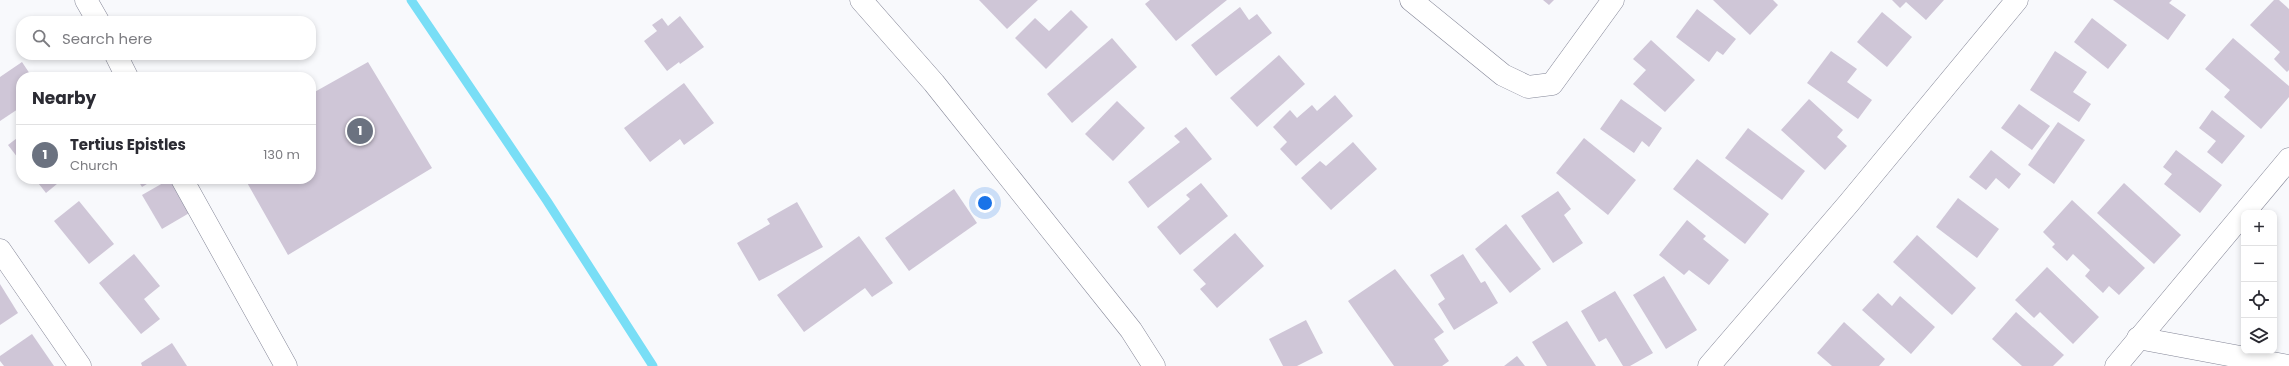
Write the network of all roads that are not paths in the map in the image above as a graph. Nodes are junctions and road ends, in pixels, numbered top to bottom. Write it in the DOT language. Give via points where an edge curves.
graph roads {
  1 [pos="86,0"];
  2 [pos="861,0"];
  3 [pos="1411,0"];
  4 [pos="1613,0"];
  5 [pos="2017,0"];
  6 [pos="95,16"];
  7 [pos="119,60"];
  8 [pos="125,72"];
  9 [pos="2289,158"];
  10 [pos="185,184"];
  11 [pos="0,250"];
  12 [pos="2138,338"];
  13 [pos="80,366"];
  14 [pos="286,366"];
  15 [pos="1154,366"];
  16 [pos="1709,366"];
  17 [pos="2116,366"];
  18 [pos="2288,366"];
  1 -- 6 [label="street"];
  2 -- 15 [label="street" via="944,96 1131,330"];
  3 -- 4 [label="street" via="1502,75 1528,87 1552,84"];
  5 -- 16 [label="street"];
  7 -- 8 [label="street"];
  9 -- 12 [label="street"];
  10 -- 14 [label="street"];
  11 -- 13 [label="street"];
  12 -- 17 [label="street"];
  12 -- 18 [label="street"];
}
